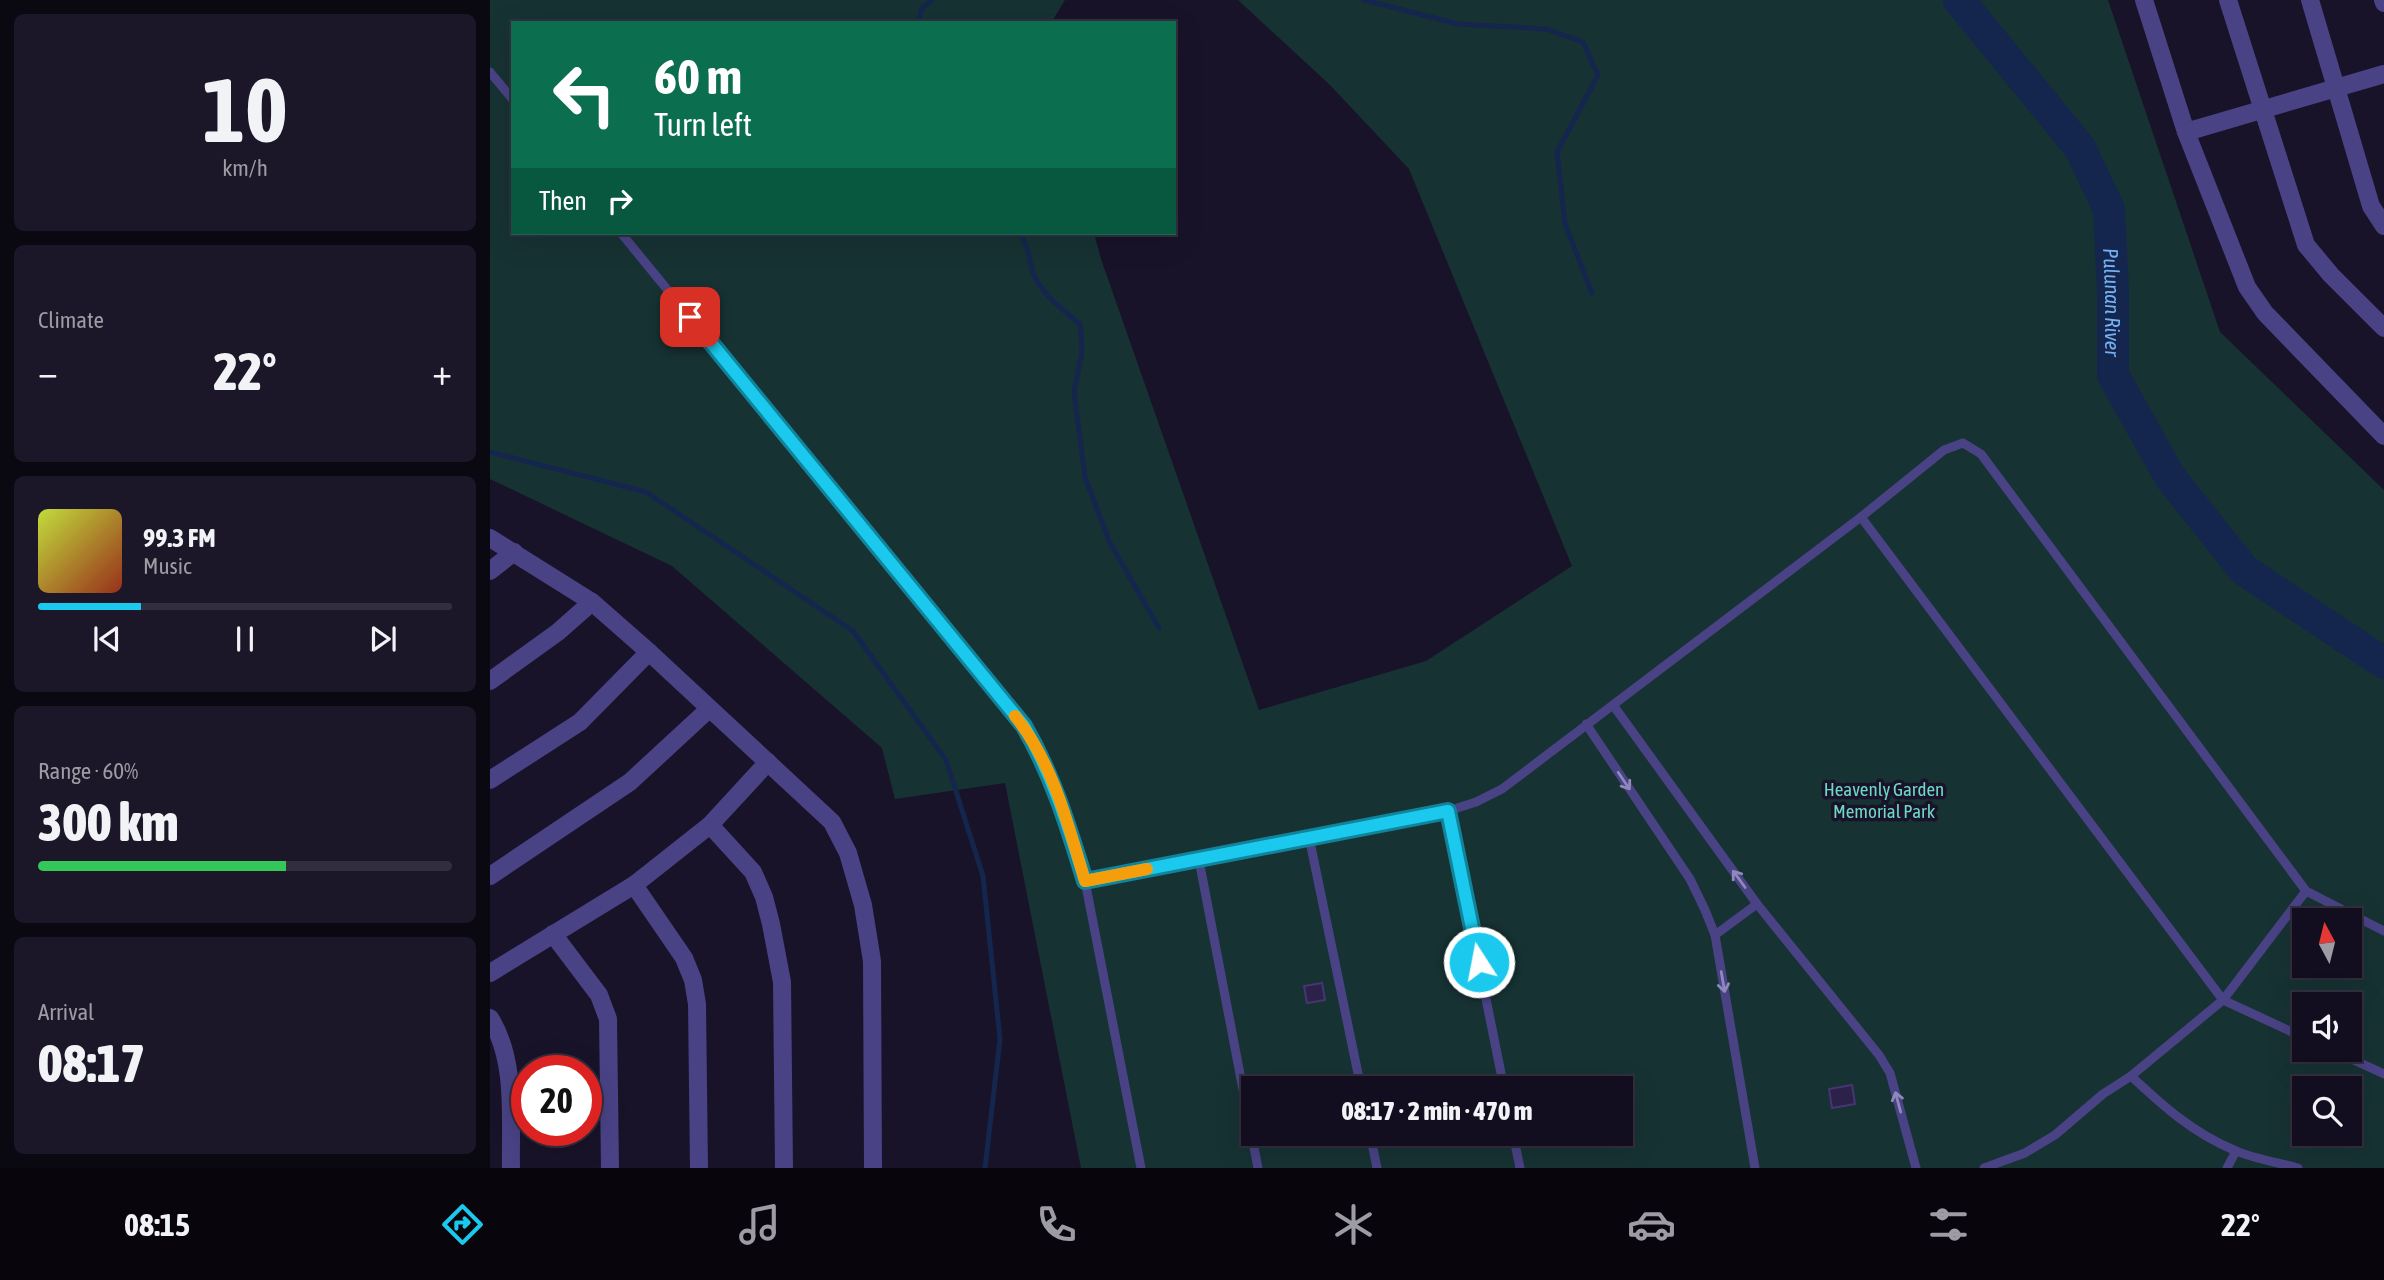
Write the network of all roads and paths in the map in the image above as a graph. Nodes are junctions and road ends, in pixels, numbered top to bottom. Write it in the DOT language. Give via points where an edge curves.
graph roads {
  1 [pos="2144,0"];
  2 [pos="2228,0"];
  3 [pos="2310,0"];
  4 [pos="490,72"];
  5 [pos="2384,74"];
  6 [pos="2336,88"];
  7 [pos="511,98"];
  8 [pos="2262,110"];
  9 [pos="2186,132"];
  10 [pos="2384,226"];
  11 [pos="623,235"];
  12 [pos="2384,328"];
  13 [pos="2384,436"];
  14 [pos="1861,517"];
  15 [pos="490,538"];
  16 [pos="514,552"];
  17 [pos="490,571"];
  18 [pos="592,602"];
  19 [pos="649,652"];
  20 [pos="490,681"];
  21 [pos="1613,705"];
  22 [pos="709,709"];
  23 [pos="1586,724"];
  24 [pos="768,762"];
  25 [pos="490,780"];
  26 [pos="1448,811"];
  27 [pos="710,825"];
  28 [pos="1309,837"];
  29 [pos="1199,860"];
  30 [pos="490,876"];
  31 [pos="1085,881"];
  32 [pos="634,885"];
  33 [pos="2306,891"];
  34 [pos="1758,904"];
  35 [pos="2384,931"];
  36 [pos="553,934"];
  37 [pos="1714,935"];
  38 [pos="490,973"];
  39 [pos="2223,1000"];
  40 [pos="490,1018"];
  41 [pos="2292,1032"];
  42 [pos="2358,1062"];
  43 [pos="2384,1074"];
  44 [pos="1359,1076"];
  45 [pos="1502,1076"];
  46 [pos="2131,1076"];
  47 [pos="1372,1146"];
  48 [pos="1515,1146"];
  49 [pos="2236,1151"];
  50 [pos="512,1168"];
  51 [pos="610,1168"];
  52 [pos="699,1168"];
  53 [pos="783,1168"];
  54 [pos="873,1168"];
  55 [pos="1140,1168"];
  56 [pos="1258,1168"];
  57 [pos="1377,1168"];
  58 [pos="1520,1168"];
  59 [pos="1755,1168"];
  60 [pos="1916,1168"];
  61 [pos="1984,1168"];
  62 [pos="2227,1168"];
  63 [pos="2298,1168"];
  1 -- 9 [label="street"];
  2 -- 8 [label="street"];
  3 -- 6 [label="street"];
  4 -- 7 [label="lane"];
  5 -- 6 [label="street"];
  6 -- 8 [label="street"];
  6 -- 10 [label="street" via="2371,206"];
  8 -- 9 [label="street"];
  8 -- 12 [label="street" via="2306,245"];
  9 -- 13 [label="street" via="2247,286 2265,313"];
  11 -- 31 [label="lane" via="1024,726 1060,800"];
  14 -- 21 [label="lane"];
  14 -- 33 [label="lane" via="1944,450 1963,443 1981,454"];
  14 -- 39 [label="lane"];
  15 -- 16 [label="street"];
  16 -- 17 [label="street"];
  16 -- 18 [label="street"];
  18 -- 19 [label="street"];
  18 -- 20 [label="street"];
  19 -- 22 [label="street"];
  19 -- 25 [label="street" via="580,722"];
  21 -- 23 [label="lane"];
  34 -- 21 [label="lane, one-way"];
  22 -- 24 [label="street"];
  22 -- 30 [label="street" via="630,782"];
  23 -- 26 [label="lane" via="1502,789"];
  23 -- 37 [label="lane, one-way" via="1690,879"];
  24 -- 27 [label="street"];
  24 -- 54 [label="street" via="832,821 848,853 863,905 872,961"];
  26 -- 28 [label="lane"];
  26 -- 45 [label="lane"];
  27 -- 32 [label="street"];
  27 -- 53 [label="street" via="753,872 771,924 782,982"];
  28 -- 29 [label="lane"];
  28 -- 44 [label="lane"];
  29 -- 31 [label="lane"];
  29 -- 56 [label="lane"];
  31 -- 55 [label="lane"];
  32 -- 36 [label="street"];
  32 -- 52 [label="street" via="684,958 693,980"];
  33 -- 35 [label="lane"];
  33 -- 39 [label="lane"];
  34 -- 37 [label="lane"];
  60 -- 34 [label="lane, one-way" via="1890,1073"];
  36 -- 38 [label="street"];
  36 -- 51 [label="street" via="599,995 608,1019"];
  37 -- 59 [label="lane, one-way"];
  39 -- 41 [label="lane"];
  39 -- 46 [label="lane"];
  40 -- 50 [label="street" via="509,1071"];
  42 -- 43 [label="lane"];
  46 -- 49 [label="lane" via="2180,1120"];
  46 -- 61 [label="lane" via="2055,1135 2025,1153"];
  47 -- 57 [label="lane"];
  48 -- 58 [label="lane"];
  49 -- 62 [label="lane"];
  49 -- 63 [label="lane"];
}
